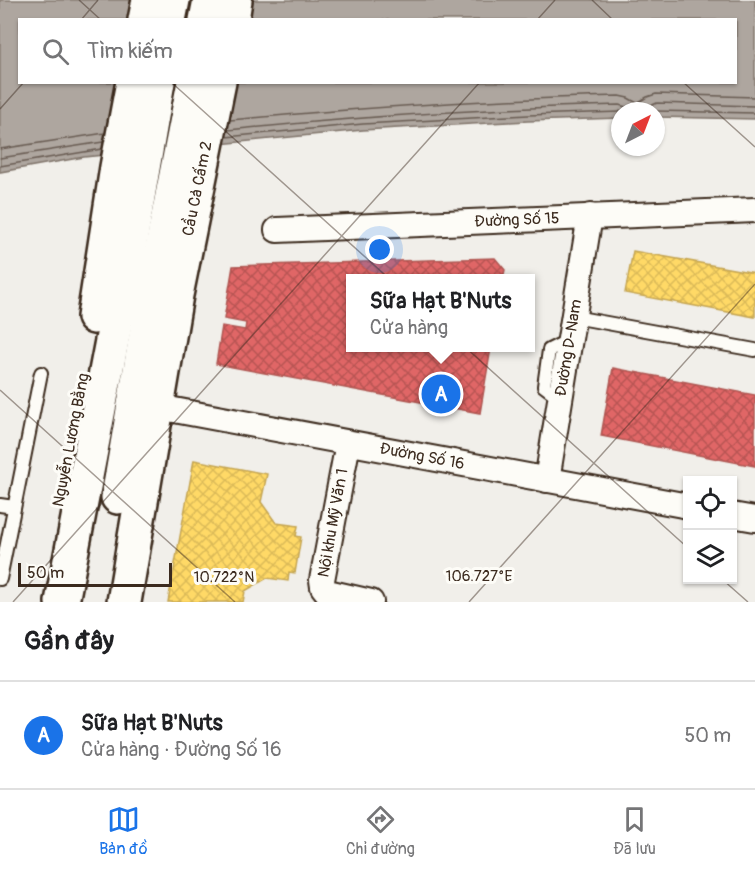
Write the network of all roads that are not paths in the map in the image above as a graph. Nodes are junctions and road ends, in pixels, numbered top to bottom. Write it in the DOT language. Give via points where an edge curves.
graph roads {
  1 [pos="148,0"];
  2 [pos="172,0"];
  3 [pos="210,0"];
  4 [pos="236,0"];
  5 [pos="145,18"];
  6 [pos="169,18"];
  7 [pos="206,18"];
  8 [pos="232,18"];
  9 [pos="133,84"];
  10 [pos="158,84"];
  11 [pos="193,84"];
  12 [pos="218,84"];
  13 [pos="755,210"];
  14 [pos="590,216"];
  15 [pos="277,230"];
  16 [pos="139,286"];
  17 [pos="572,328"];
  18 [pos="755,350"];
  19 [pos="41,374"];
  20 [pos="145,405"];
  21 [pos="348,443"];
  22 [pos="548,480"];
  23 [pos="0,505"];
  24 [pos="683,505"];
  25 [pos="14,507"];
  26 [pos="737,516"];
  27 [pos="755,519"];
  28 [pos="0,579"];
  29 [pos="41,602"];
  30 [pos="62,602"];
  31 [pos="102,602"];
  32 [pos="124,602"];
  33 [pos="371,602"];
  1 -- 5 [label="main road"];
  2 -- 6 [label="main road"];
  3 -- 7 [label="main road"];
  4 -- 8 [label="main road"];
  9 -- 16 [label="main road" via="117,167"];
  10 -- 16 [label="main road"];
  11 -- 16 [label="main road, Cầu Cả Cấm 2"];
  12 -- 16 [label="main road, Cầu Cả Cấm 2"];
  13 -- 14 [label="street, Đường Số 15"];
  14 -- 15 [label="street, Đường Số 15"];
  14 -- 17 [label="street, Đường D-Nam"];
  16 -- 20 [label="main road"];
  16 -- 29 [label="main road, Nguyễn Lương Bằng"];
  16 -- 30 [label="main road, Nguyễn Lương Bằng"];
  17 -- 18 [label="lane"];
  17 -- 22 [label="street, Đường D-Nam"];
  19 -- 25 [label="lane"];
  20 -- 21 [label="street, Đường Số 16"];
  20 -- 31 [label="main road"];
  20 -- 32 [label="main road"];
  21 -- 22 [label="street, Đường Số 16"];
  21 -- 33 [label="street, Nội khu Mỹ Văn 1" via="323,587 327,592"];
  22 -- 24 [label="street, Đường Số 16"];
  23 -- 25 [label="lane"];
  25 -- 28 [label="lane"];
  26 -- 27 [label="street"];
}
